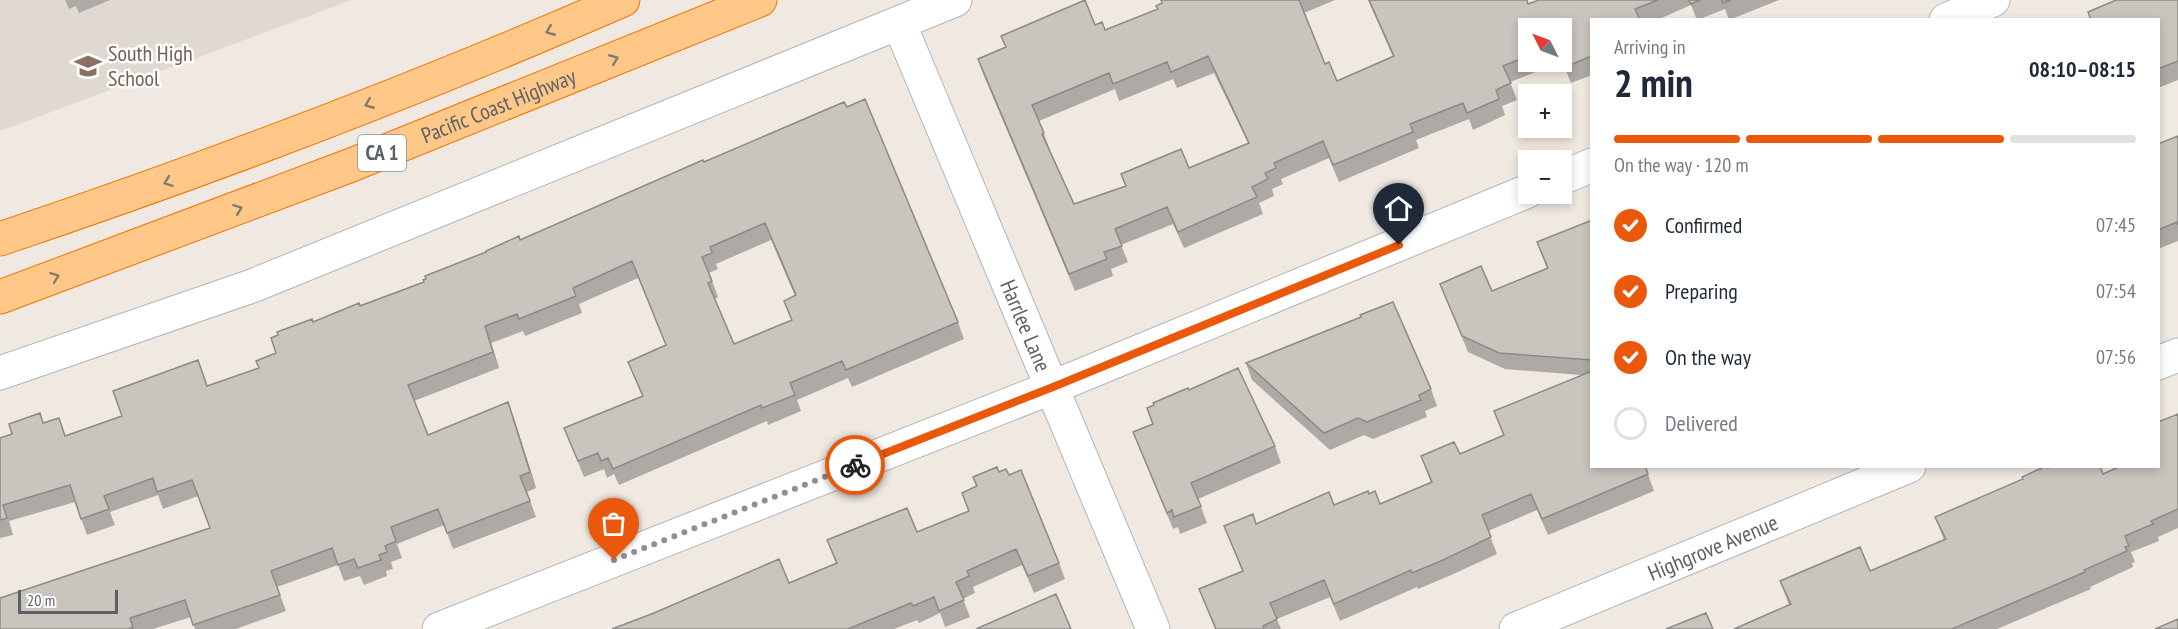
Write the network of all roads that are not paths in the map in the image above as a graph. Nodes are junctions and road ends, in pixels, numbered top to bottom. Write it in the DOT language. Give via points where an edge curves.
graph roads {
  1 [pos="623,0"];
  2 [pos="760,0"];
  3 [pos="955,0"];
  4 [pos="1993,0"];
  5 [pos="1951,18"];
  6 [pos="899,23"];
  7 [pos="1590,166"];
  8 [pos="1572,174"];
  9 [pos="1518,195"];
  10 [pos="0,239"];
  11 [pos="0,297"];
  12 [pos="2178,355"];
  13 [pos="2160,362"];
  14 [pos="0,373"];
  15 [pos="1053,387"];
  16 [pos="1904,468"];
  17 [pos="439,629"];
  18 [pos="1153,629"];
  19 [pos="1516,629"];
  1 -- 10 [label="highway, CA 1, one-way" via="336,118 152,188"];
  11 -- 2 [label="highway, Pacific Coast Highway / CA 1, one-way" via="354,164"];
  3 -- 6 [label="street"];
  4 -- 5 [label="street"];
  6 -- 14 [label="street" via="252,286"];
  6 -- 15 [label="street, Harrlee Lane"];
  7 -- 8 [label="street"];
  9 -- 15 [label="street"];
  12 -- 13 [label="street"];
  15 -- 17 [label="street"];
  15 -- 18 [label="street, Harrlee Lane"];
  16 -- 19 [label="street, Highgrove Avenue"];
}
